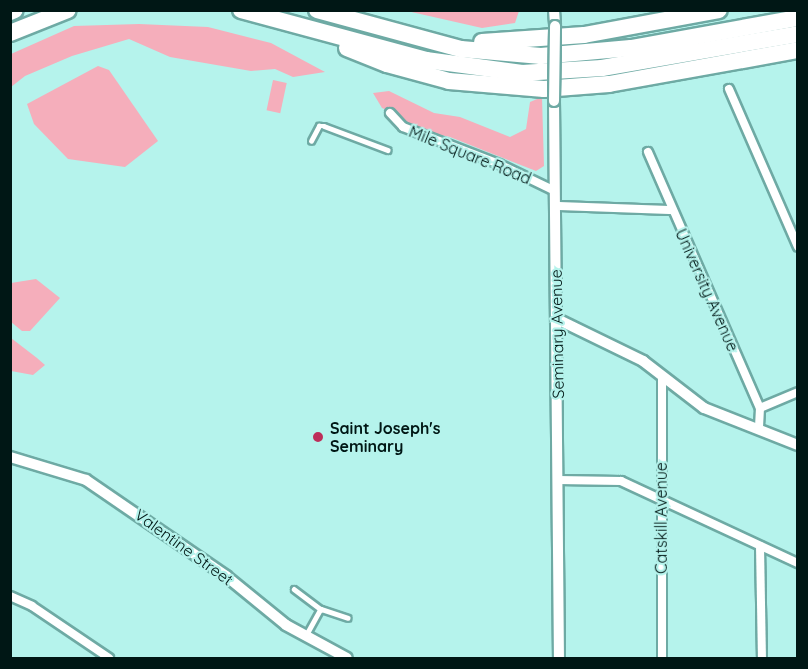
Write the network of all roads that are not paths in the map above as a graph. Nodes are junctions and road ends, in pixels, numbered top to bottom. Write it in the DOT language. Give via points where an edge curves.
graph roads {
  1 [pos="15,10"];
  2 [pos="68,10"];
  3 [pos="241,10"];
  4 [pos="317,10"];
  5 [pos="554,10"];
  6 [pos="719,10"];
  7 [pos="10,12"];
  8 [pos="798,18"];
  9 [pos="288,23"];
  10 [pos="391,31"];
  11 [pos="10,33"];
  12 [pos="798,34"];
  13 [pos="798,50"];
  14 [pos="729,89"];
  15 [pos="390,113"];
  16 [pos="311,141"];
  17 [pos="388,150"];
  18 [pos="648,152"];
  19 [pos="555,191"];
  20 [pos="556,206"];
  21 [pos="672,210"];
  22 [pos="798,247"];
  23 [pos="557,319"];
  24 [pos="662,378"];
  25 [pos="798,392"];
  26 [pos="760,408"];
  27 [pos="759,429"];
  28 [pos="798,445"];
  29 [pos="10,457"];
  30 [pos="558,480"];
  31 [pos="660,499"];
  32 [pos="760,546"];
  33 [pos="798,563"];
  34 [pos="294,589"];
  35 [pos="10,596"];
  36 [pos="321,609"];
  37 [pos="348,618"];
  38 [pos="306,636"];
  39 [pos="109,658"];
  40 [pos="347,658"];
  41 [pos="559,658"];
  42 [pos="662,658"];
  43 [pos="762,658"];
  1 -- 7 [label="highway"];
  2 -- 11 [label="highway"];
  3 -- 9 [label="highway"];
  4 -- 10 [label="highway"];
  5 -- 19 [label="street, Seminary Avenue, bridge"];
  6 -- 10 [label="highway" via="584,35 517,42 469,41"];
  8 -- 10 [label="highway" via="569,56 489,53"];
  9 -- 12 [label="highway" via="434,61 522,73 602,68"];
  9 -- 13 [label="highway" via="402,69 449,81 512,88 609,84"];
  14 -- 22 [label="street"];
  15 -- 19 [label="street, Mile Square Road" via="403,127 499,164"];
  16 -- 17 [label="lane" via="319,126 324,126"];
  18 -- 21 [label="street, University Avenue"];
  19 -- 20 [label="street, Seminary Avenue"];
  20 -- 21 [label="street"];
  20 -- 23 [label="street, Seminary Avenue"];
  21 -- 26 [label="street, University Avenue"];
  23 -- 24 [label="street" via="642,361"];
  23 -- 30 [label="street, Seminary Avenue"];
  24 -- 27 [label="street" via="704,408"];
  24 -- 31 [label="street, Catskill Avenue"];
  25 -- 26 [label="street"];
  26 -- 27 [label="street, University Avenue"];
  27 -- 28 [label="street"];
  29 -- 38 [label="street, Valentine Street" via="72,474 94,485"];
  30 -- 31 [label="street" via="621,482"];
  30 -- 41 [label="street, Seminary Avenue"];
  31 -- 32 [label="street"];
  31 -- 42 [label="street, Catskill Avenue"];
  32 -- 33 [label="street"];
  32 -- 43 [label="street"];
  34 -- 36 [label="lane"];
  35 -- 39 [label="street" via="32,606"];
  36 -- 37 [label="lane"];
  36 -- 38 [label="lane"];
  38 -- 40 [label="street, Valentine Street"];
}
